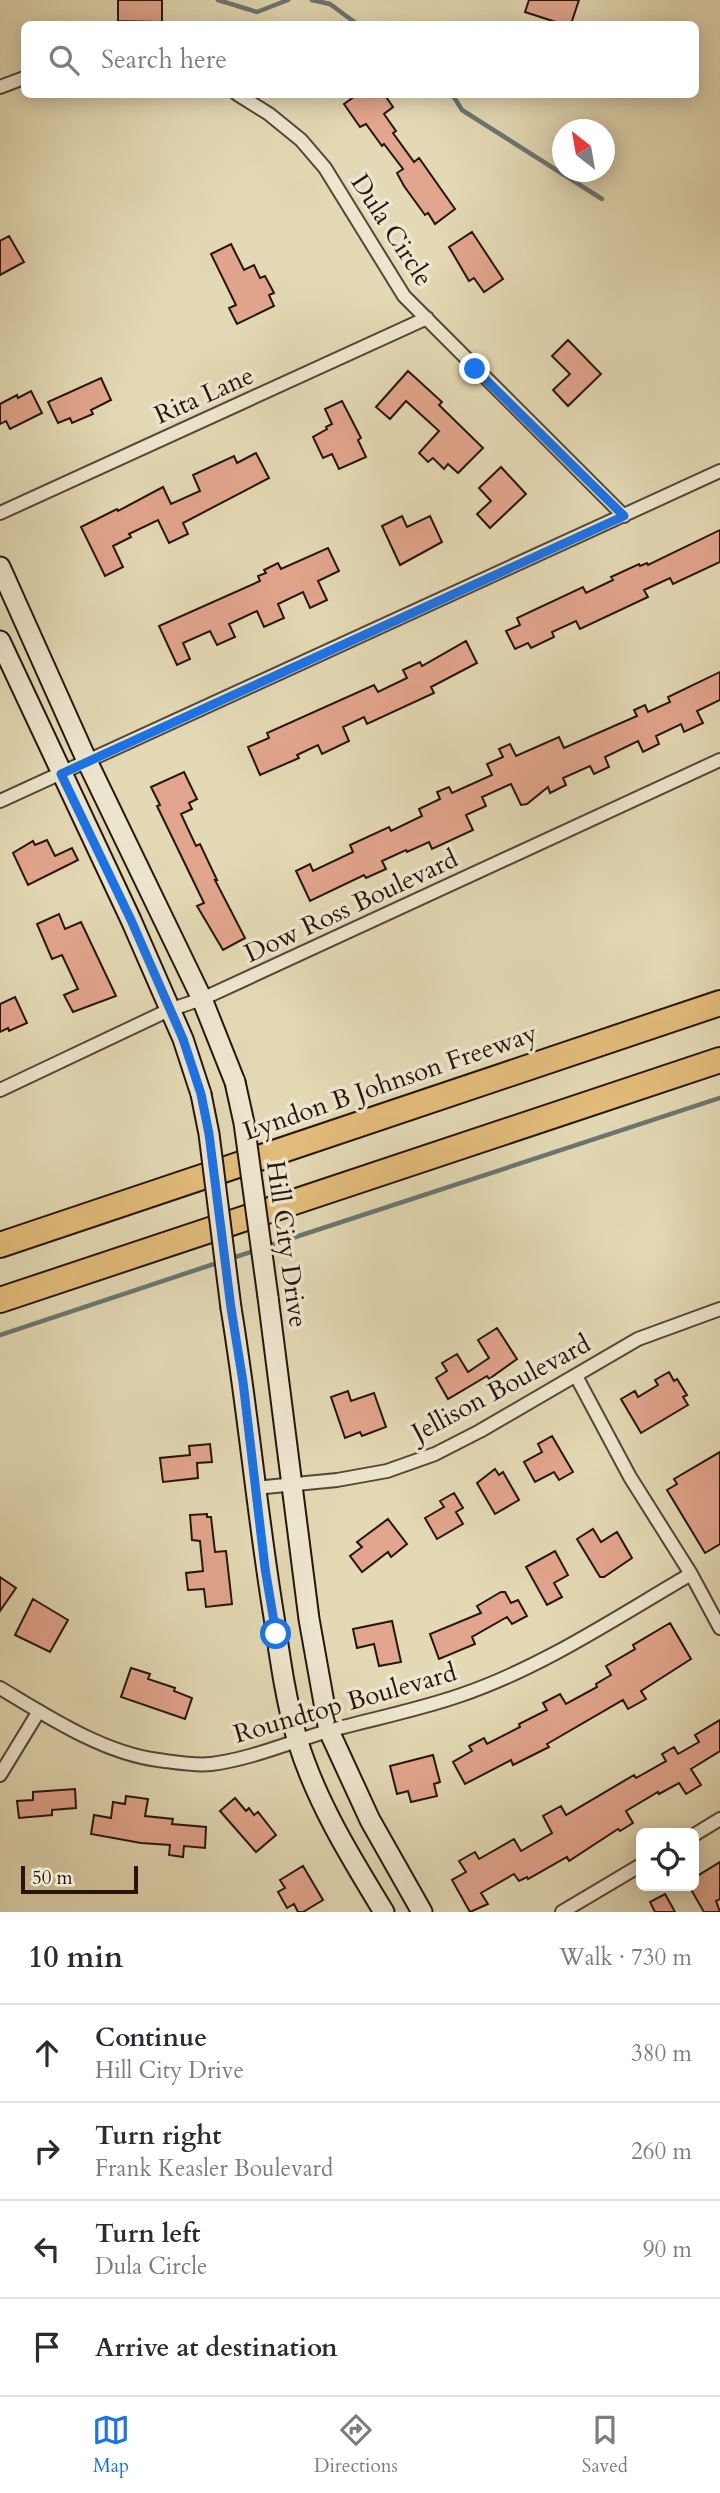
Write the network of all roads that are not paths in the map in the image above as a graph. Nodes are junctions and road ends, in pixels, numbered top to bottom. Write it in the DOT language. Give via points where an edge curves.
graph roads {
  1 [pos="21,79"];
  2 [pos="0,87"];
  3 [pos="244,98"];
  4 [pos="427,318"];
  5 [pos="720,471"];
  6 [pos="0,513"];
  7 [pos="624,516"];
  8 [pos="0,567"];
  9 [pos="0,641"];
  10 [pos="720,760"];
  11 [pos="87,761"];
  12 [pos="61,774"];
  13 [pos="0,802"];
  14 [pos="720,988"];
  15 [pos="202,999"];
  16 [pos="720,1003"];
  17 [pos="169,1010"];
  18 [pos="554,1057"];
  19 [pos="720,1059"];
  20 [pos="720,1069"];
  21 [pos="0,1090"];
  22 [pos="611,1096"];
  23 [pos="0,1245"];
  24 [pos="0,1300"];
  25 [pos="720,1308"];
  26 [pos="576,1376"];
  27 [pos="291,1484"];
  28 [pos="255,1488"];
  29 [pos="691,1574"];
  30 [pos="720,1628"];
  31 [pos="0,1688"];
  32 [pos="39,1711"];
  33 [pos="329,1731"];
  34 [pos="298,1741"];
  35 [pos="0,1775"];
  36 [pos="720,1819"];
  37 [pos="699,1832"];
  38 [pos="636,1869"];
  39 [pos="384,1912"];
  40 [pos="422,1912"];
  41 [pos="562,1912"];
  1 -- 2 [label="street"];
  3 -- 4 [label="street, Dula Circle" via="270,114 325,168 404,296"];
  4 -- 6 [label="street, Rita Lane"];
  4 -- 7 [label="street, Dula Circle"];
  5 -- 7 [label="street"];
  7 -- 11 [label="street"];
  8 -- 11 [label="street, Hill City Drive"];
  9 -- 12 [label="street"];
  10 -- 15 [label="street, Dow Ross Boulevard"];
  11 -- 12 [label="street"];
  11 -- 15 [label="street, Hill City Drive"];
  12 -- 13 [label="street"];
  12 -- 17 [label="street"];
  14 -- 18 [label="highway"];
  15 -- 17 [label="street, Dow Ross Boulevard"];
  15 -- 27 [label="street, Hill City Drive, bridge" via="235,1082 244,1123"];
  16 -- 18 [label="highway, Lyndon B Johnson Freeway"];
  17 -- 21 [label="street, Dow Ross Boulevard"];
  17 -- 28 [label="street, bridge" via="201,1094 209,1134"];
  18 -- 23 [label="highway, Lyndon B Johnson Freeway"];
  19 -- 22 [label="highway"];
  20 -- 22 [label="highway"];
  22 -- 24 [label="highway"];
  25 -- 26 [label="street, Jellison Boulevard" via="638,1339"];
  26 -- 27 [label="street, Jellison Boulevard" via="435,1454 387,1471"];
  26 -- 29 [label="street" via="630,1477"];
  27 -- 28 [label="street, Jellison Boulevard"];
  27 -- 33 [label="street, Hill City Drive"];
  28 -- 34 [label="street" via="274,1621"];
  29 -- 30 [label="street"];
  29 -- 33 [label="street, Roundtop Boulevard" via="526,1668 462,1695"];
  31 -- 32 [label="street, Roundtop Boulevard"];
  32 -- 34 [label="street, Roundtop Boulevard" via="118,1752 157,1760 209,1764"];
  32 -- 35 [label="street"];
  33 -- 34 [label="street, Roundtop Boulevard"];
  33 -- 40 [label="street, Hill City Drive" via="370,1820"];
  34 -- 39 [label="street" via="315,1789"];
  36 -- 37 [label="street"];
  38 -- 41 [label="street"];
}
